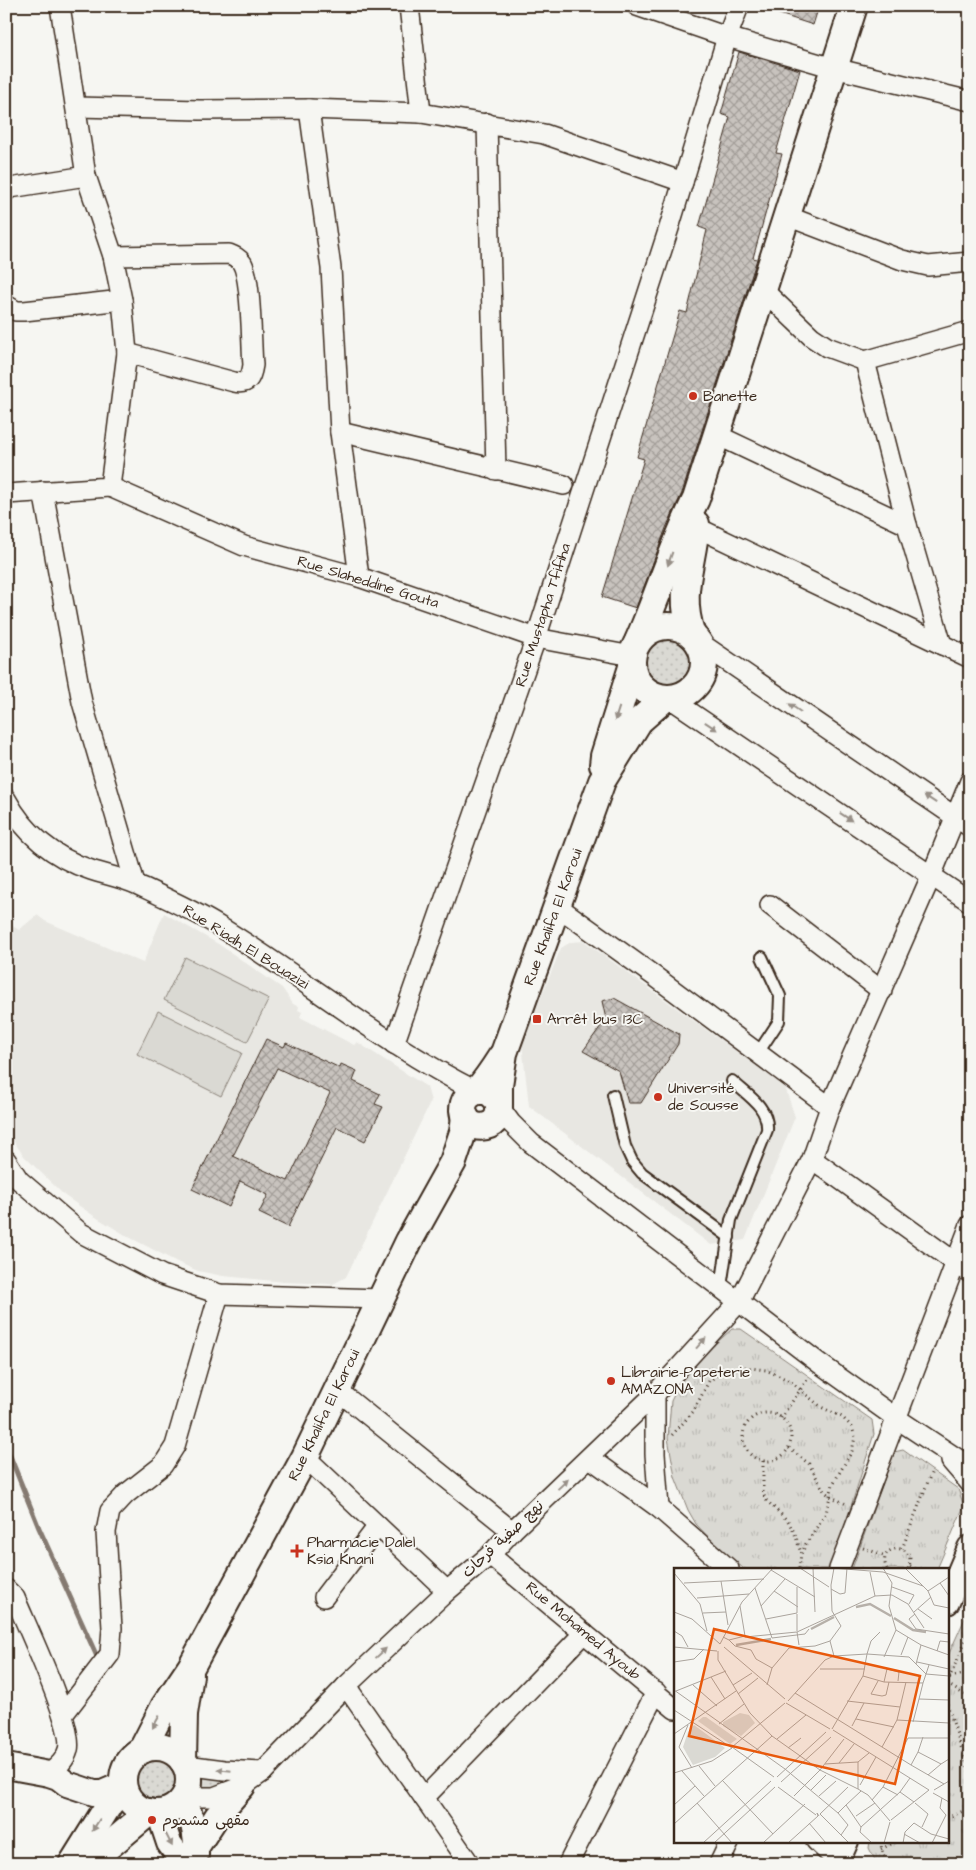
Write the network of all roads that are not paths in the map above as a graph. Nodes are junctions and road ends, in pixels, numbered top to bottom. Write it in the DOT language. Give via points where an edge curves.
graph roads {
  1 [pos="60,6"];
  2 [pos="409,6"];
  3 [pos="636,6"];
  4 [pos="739,6"];
  5 [pos="854,6"];
  6 [pos="727,37"];
  7 [pos="834,68"];
  8 [pos="970,101"];
  9 [pos="77,106"];
  10 [pos="309,110"];
  11 [pos="421,112"];
  12 [pos="486,123"];
  13 [pos="86,176"];
  14 [pos="683,182"];
  15 [pos="6,191"];
  16 [pos="787,216"];
  17 [pos="113,256"];
  18 [pos="970,262"];
  19 [pos="763,290"];
  20 [pos="122,300"];
  21 [pos="6,305"];
  22 [pos="970,331"];
  23 [pos="127,352"];
  24 [pos="865,361"];
  25 [pos="340,432"];
  26 [pos="717,435"];
  27 [pos="496,470"];
  28 [pos="564,485"];
  29 [pos="110,487"];
  30 [pos="43,491"];
  31 [pos="6,494"];
  32 [pos="696,499"];
  33 [pos="907,524"];
  34 [pos="696,527"];
  35 [pos="359,577"];
  36 [pos="536,638"];
  37 [pos="695,638"];
  38 [pos="942,645"];
  39 [pos="634,655"];
  40 [pos="970,658"];
  41 [pos="667,699"];
  42 [pos="602,780"];
  43 [pos="970,781"];
  44 [pos="6,799"];
  45 [pos="963,822"];
  46 [pos="932,874"];
  47 [pos="134,883"];
  48 [pos="970,902"];
  49 [pos="770,905"];
  50 [pos="557,906"];
  51 [pos="762,957"];
  52 [pos="882,991"];
  53 [pos="394,1044"];
  54 [pos="504,1053"];
  55 [pos="758,1053"];
  56 [pos="732,1081"];
  57 [pos="613,1096"];
  58 [pos="468,1106"];
  59 [pos="830,1107"];
  60 [pos="496,1112"];
  61 [pos="812,1159"];
  62 [pos="6,1160"];
  63 [pos="454,1162"];
  64 [pos="970,1225"];
  65 [pos="729,1237"];
  66 [pos="954,1262"];
  67 [pos="970,1273"];
  68 [pos="721,1288"];
  69 [pos="219,1294"];
  70 [pos="381,1299"];
  71 [pos="739,1302"];
  72 [pos="336,1390"];
  73 [pos="655,1394"];
  74 [pos="896,1418"];
  75 [pos="940,1448"];
  76 [pos="305,1457"];
  77 [pos="590,1458"];
  78 [pos="970,1467"];
  79 [pos="970,1483"];
  80 [pos="659,1508"];
  81 [pos="378,1526"];
  82 [pos="512,1531"];
  83 [pos="970,1548"];
  84 [pos="490,1555"];
  85 [pos="728,1568"];
  86 [pos="839,1568"];
  87 [pos="6,1589"];
  88 [pos="447,1591"];
  89 [pos="324,1597"];
  90 [pos="948,1600"];
  91 [pos="584,1633"];
  92 [pos="191,1667"];
  93 [pos="346,1686"];
  94 [pos="656,1692"];
  95 [pos="674,1708"];
  96 [pos="63,1715"];
  97 [pos="142,1750"];
  98 [pos="184,1763"];
  99 [pos="6,1766"];
  100 [pos="263,1772"];
  101 [pos="54,1775"];
  102 [pos="123,1782"];
  103 [pos="243,1786"];
  104 [pos="185,1797"];
  105 [pos="424,1798"];
  106 [pos="154,1813"];
  107 [pos="730,1842"];
  108 [pos="818,1842"];
  109 [pos="840,1857"];
  110 [pos="192,1858"];
  111 [pos="72,1864"];
  112 [pos="90,1864"];
  113 [pos="470,1864"];
  114 [pos="568,1864"];
  115 [pos="720,1864"];
  1 -- 9 [label="street"];
  2 -- 11 [label="street"];
  3 -- 6 [label="street"];
  4 -- 6 [label="street, Rue Mustapha Tfifiha"];
  5 -- 7 [label="main road"];
  6 -- 7 [label="street"];
  6 -- 14 [label="street, Rue Mustapha Tfifiha"];
  7 -- 8 [label="street"];
  7 -- 16 [label="main road"];
  9 -- 10 [label="street"];
  9 -- 13 [label="street"];
  10 -- 11 [label="street"];
  10 -- 25 [label="street" via="331,268"];
  11 -- 12 [label="street"];
  12 -- 14 [label="street" via="544,134"];
  12 -- 27 [label="street"];
  13 -- 15 [label="street"];
  13 -- 17 [label="street"];
  14 -- 36 [label="street, Rue Mustapha Tfifiha"];
  16 -- 18 [label="street" via="902,260 928,266"];
  16 -- 19 [label="main road"];
  17 -- 20 [label="street"];
  17 -- 23 [label="street" via="229,254 239,258 248,284 253,365 252,377 247,382 234,382"];
  19 -- 24 [label="street" via="812,337 827,347"];
  19 -- 26 [label="main road"];
  20 -- 21 [label="street" via="24,311 16,311"];
  20 -- 23 [label="street"];
  22 -- 24 [label="street"];
  23 -- 29 [label="street"];
  24 -- 33 [label="street"];
  25 -- 27 [label="street"];
  25 -- 35 [label="street"];
  26 -- 32 [label="main road"];
  26 -- 33 [label="street"];
  27 -- 28 [label="street"];
  29 -- 30 [label="street"];
  29 -- 35 [label="street, Rue Slaheddine Gouta" via="244,546"];
  30 -- 31 [label="street"];
  30 -- 47 [label="street" via="82,702"];
  32 -- 34 [label="main road"];
  32 -- 39 [label="main road, Rue Khalifa El Karoui, one-way"];
  33 -- 38 [label="street"];
  34 -- 37 [label="main road" via="686,591 686,617"];
  34 -- 38 [label="street"];
  35 -- 36 [label="street, Rue Slaheddine Gouta"];
  36 -- 39 [label="street, Rue Slaheddine Gouta"];
  36 -- 53 [label="street, Rue Mustapha Tfifiha"];
  37 -- 39 [label="main road" via="682,628 658,627 647,632"];
  37 -- 41 [label="main road" via="704,654 701,679 683,696"];
  45 -- 37 [label="street, one-way"];
  38 -- 40 [label="street"];
  39 -- 41 [label="main road" via="636,679 642,688 652,696"];
  39 -- 42 [label="main road, Rue Khalifa El Karoui, one-way" via="604,756"];
  41 -- 42 [label="main road, Rue Khalifa El Karoui" via="640,722"];
  41 -- 46 [label="street, one-way"];
  42 -- 50 [label="main road, Rue Khalifa El Karoui"];
  43 -- 45 [label="street, نهج صفية فرحات"];
  44 -- 47 [label="street, Rue Riadh El Bouazizi" via="28,831 50,849 89,870"];
  45 -- 46 [label="street, نهج صفية فرحات"];
  46 -- 48 [label="street"];
  46 -- 52 [label="street, نهج صفية فرحات"];
  47 -- 53 [label="street, Rue Riadh El Bouazizi" via="221,928"];
  49 -- 52 [label="street"];
  50 -- 54 [label="main road, Rue Khalifa El Karoui"];
  50 -- 55 [label="street"];
  51 -- 55 [label="lane" via="780,996 780,1004 779,1021"];
  52 -- 59 [label="street, نهج صفية فرحات"];
  53 -- 58 [label="street, Rue Riadh El Bouazizi" via="436,1071"];
  54 -- 58 [label="main road, Rue Khalifa El Karoui"];
  54 -- 60 [label="main road, Rue Khalifa El Karoui"];
  55 -- 59 [label="street"];
  56 -- 65 [label="lane" via="763,1109 768,1121 732,1220"];
  57 -- 65 [label="lane" via="625,1146 632,1161 642,1173"];
  58 -- 60 [label="main road" via="482,1090 493,1094"];
  58 -- 63 [label="main road, Rue Khalifa El Karoui"];
  59 -- 61 [label="street, نهج صفية فرحات"];
  60 -- 63 [label="main road, Rue Khalifa El Karoui"];
  60 -- 68 [label="street" via="531,1143"];
  61 -- 66 [label="street"];
  61 -- 71 [label="street, نهج صفية فرحات"];
  62 -- 69 [label="street" via="19,1180 81,1233 162,1275"];
  63 -- 70 [label="main road, Rue Khalifa El Karoui"];
  64 -- 66 [label="street"];
  65 -- 68 [label="lane"];
  66 -- 67 [label="street"];
  66 -- 74 [label="street"];
  68 -- 71 [label="street"];
  69 -- 70 [label="street"];
  69 -- 96 [label="street" via="175,1446 163,1465 126,1494 110,1512 106,1532 112,1628 110,1654"];
  70 -- 72 [label="main road, Rue Khalifa El Karoui"];
  73 -- 71 [label="street, نهج صفية فرحات, one-way"];
  71 -- 74 [label="street"];
  72 -- 76 [label="main road, Rue Khalifa El Karoui"];
  72 -- 82 [label="street"];
  73 -- 77 [label="street, نهج صفية فرحات"];
  73 -- 80 [label="street"];
  74 -- 75 [label="street"];
  74 -- 86 [label="street"];
  75 -- 78 [label="street"];
  75 -- 79 [label="street"];
  76 -- 81 [label="street"];
  76 -- 92 [label="main road, Rue Khalifa El Karoui"];
  77 -- 80 [label="street"];
  82 -- 77 [label="street, نهج صفية فرحات, one-way"];
  80 -- 85 [label="street"];
  81 -- 88 [label="street"];
  81 -- 89 [label="street"];
  82 -- 84 [label="street, نهج صفية فرحات"];
  83 -- 90 [label="street"];
  84 -- 88 [label="street, نهج صفية فرحات"];
  84 -- 91 [label="street, Rue Mohamed Ayoub"];
  87 -- 96 [label="street" via="15,1598"];
  93 -- 88 [label="street, نهج صفية فرحات, one-way"];
  91 -- 94 [label="street, Rue Mohamed Ayoub"];
  91 -- 105 [label="street"];
  92 -- 97 [label="main road, Rue Khalifa El Karoui, one-way" via="164,1707"];
  92 -- 98 [label="main road, Rue Khalifa El Karoui" via="184,1714"];
  93 -- 100 [label="street, نهج صفية فرحات"];
  93 -- 105 [label="street"];
  94 -- 95 [label="street, Rue Mohamed Ayoub"];
  94 -- 114 [label="street"];
  96 -- 101 [label="street" via="69,1749"];
  97 -- 98 [label="main road" via="164,1748 175,1753"];
  97 -- 102 [label="main road" via="132,1756"];
  100 -- 98 [label="street, one-way"];
  98 -- 104 [label="main road" via="189,1783"];
  99 -- 101 [label="street"];
  100 -- 103 [label="street, نهج صفية فرحات"];
  101 -- 102 [label="street" via="102,1777"];
  102 -- 106 [label="main road" via="129,1799 137,1807"];
  102 -- 111 [label="main road, one-way"];
  103 -- 104 [label="street, نهج صفية فرحات" via="214,1797"];
  103 -- 110 [label="street" via="217,1816"];
  104 -- 106 [label="main road" via="170,1810"];
  104 -- 110 [label="street" via="193,1823"];
  105 -- 113 [label="street"];
  106 -- 110 [label="street, one-way" via="170,1843"];
  106 -- 112 [label="main road"];
  107 -- 115 [label="street"];
  108 -- 109 [label="street"];
}
